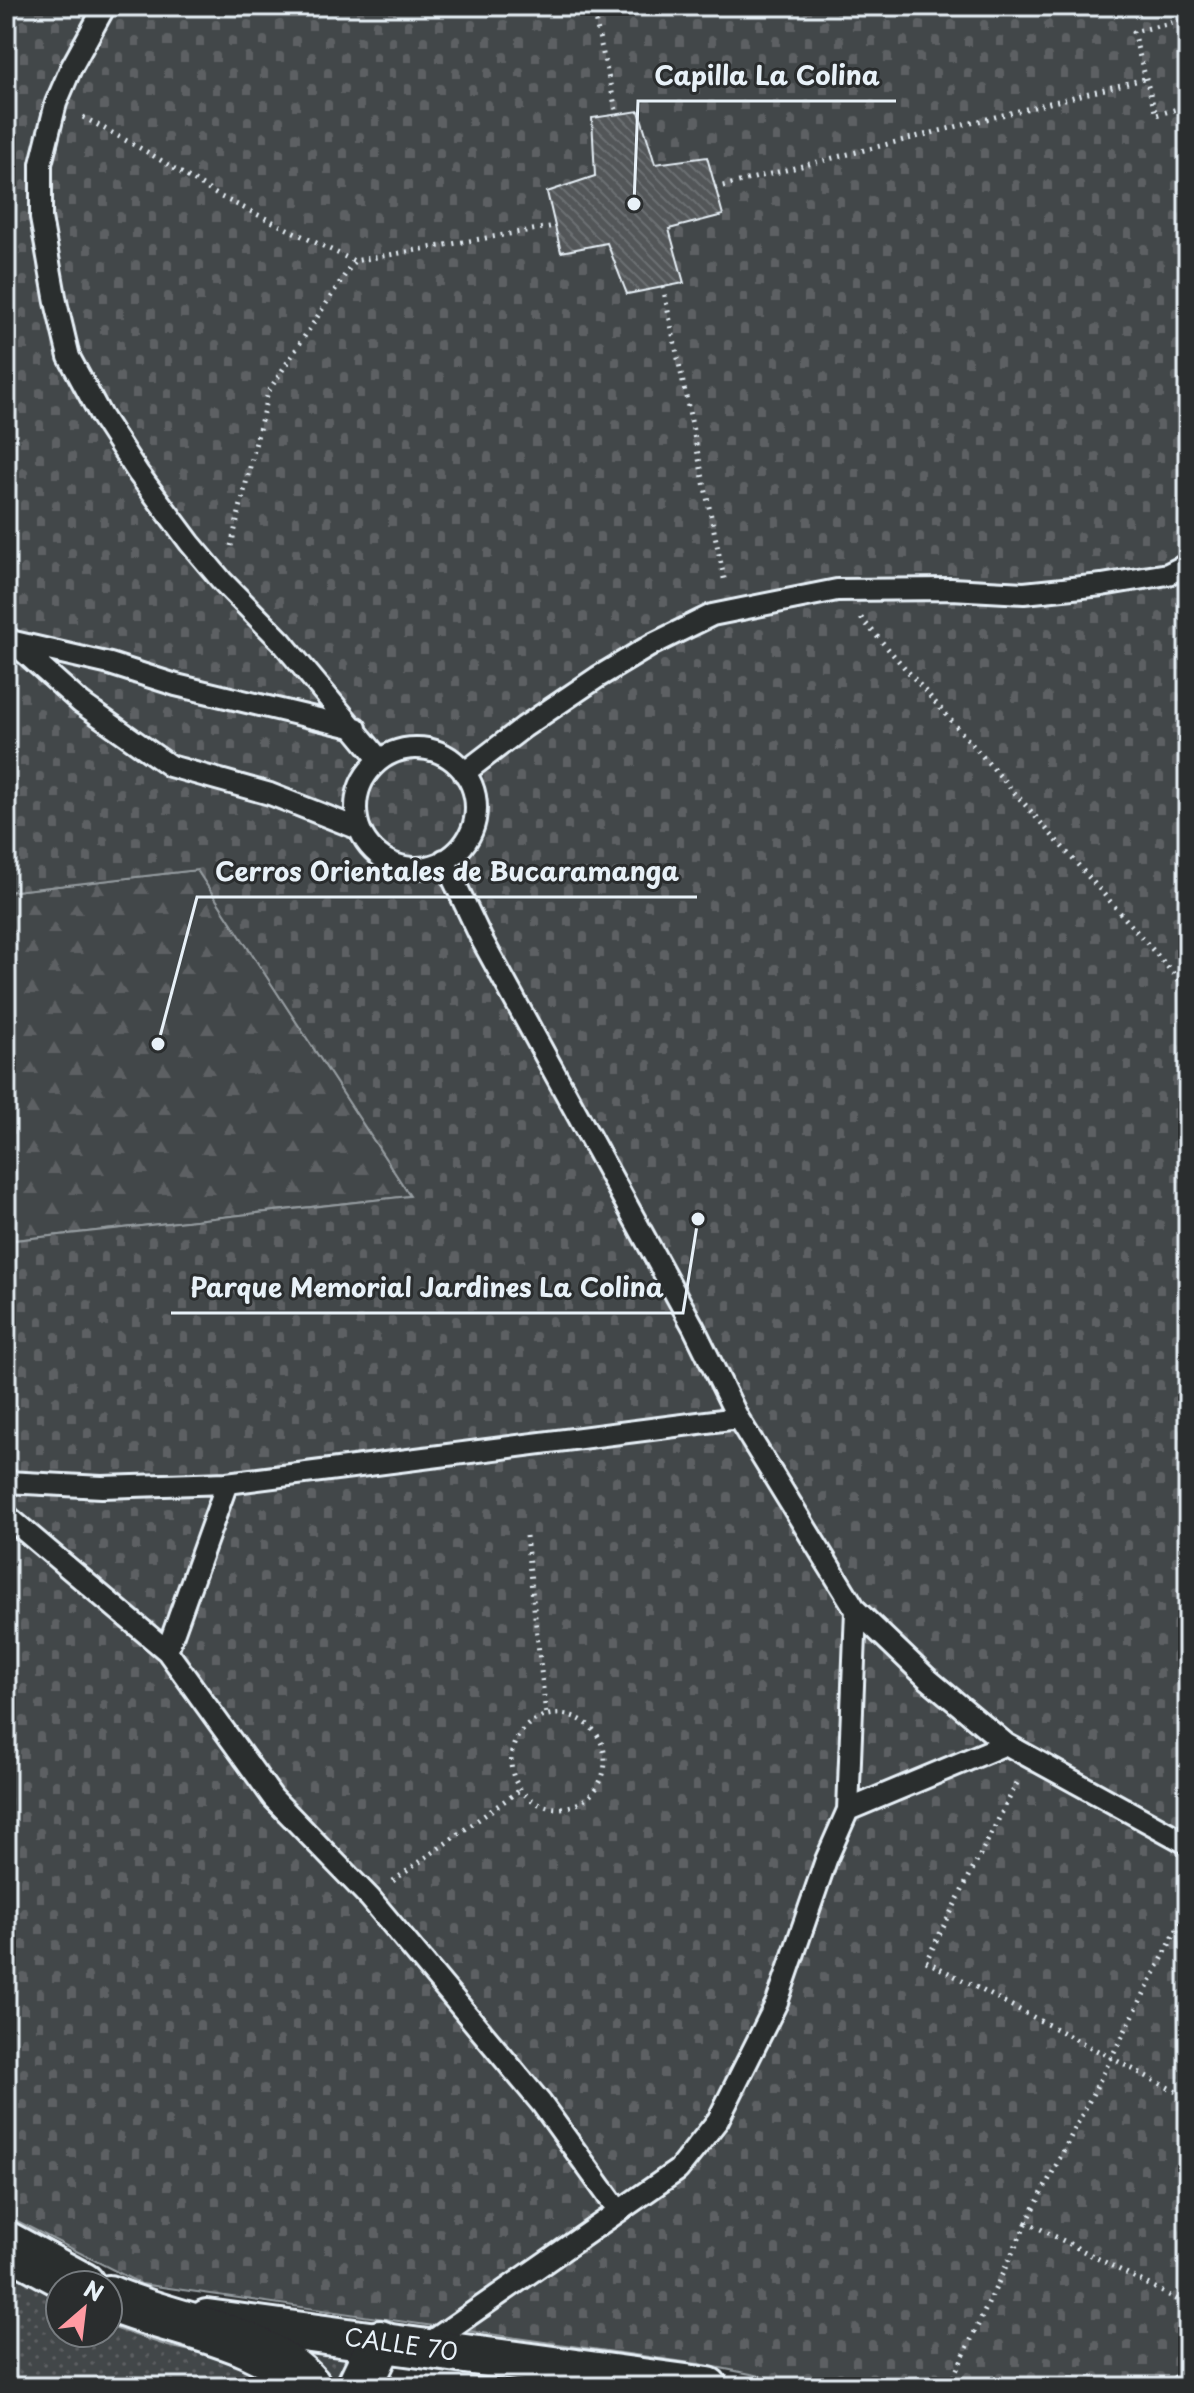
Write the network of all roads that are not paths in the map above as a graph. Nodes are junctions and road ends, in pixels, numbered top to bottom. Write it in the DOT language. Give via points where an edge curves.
graph roads {
  1 [pos="105,6"];
  2 [pos="1188,564"];
  3 [pos="7,639"];
  4 [pos="356,728"];
  5 [pos="380,760"];
  6 [pos="464,773"];
  7 [pos="359,829"];
  8 [pos="444,860"];
  9 [pos="738,1418"];
  10 [pos="6,1482"];
  11 [pos="227,1483"];
  12 [pos="6,1515"];
  13 [pos="856,1610"];
  14 [pos="167,1651"];
  15 [pos="1006,1744"];
  16 [pos="848,1810"];
  17 [pos="1188,1844"];
  18 [pos="618,2210"];
  19 [pos="6,2244"];
  20 [pos="52,2269"];
  21 [pos="124,2304"];
  22 [pos="247,2345"];
  23 [pos="401,2346"];
  24 [pos="1188,2379"];
  25 [pos="290,2387"];
  26 [pos="309,2387"];
  27 [pos="359,2387"];
  28 [pos="708,2387"];
  29 [pos="1180,2387"];
  1 -- 4 [label="lane" via="56,103 41,164 41,218 69,357 138,473 190,543"];
  2 -- 6 [label="lane" via="1168,574 1102,585 1024,593 837,590 712,615 598,677"];
  3 -- 4 [label="lane"];
  3 -- 7 [label="lane" via="81,703 170,766 270,794"];
  4 -- 5 [label="lane"];
  5 -- 6 [label="lane" via="397,751 434,750"];
  5 -- 7 [label="lane" via="358,791"];
  6 -- 8 [label="lane" via="473,788 474,822 458,851"];
  7 -- 8 [label="lane" via="376,853 402,866"];
  8 -- 9 [label="lane"];
  9 -- 11 [label="lane"];
  9 -- 13 [label="lane"];
  10 -- 11 [label="lane" via="102,1487"];
  11 -- 14 [label="lane"];
  12 -- 14 [label="lane"];
  13 -- 15 [label="lane"];
  13 -- 16 [label="lane"];
  14 -- 18 [label="lane" via="273,1798 370,1898 541,2103"];
  15 -- 16 [label="lane"];
  15 -- 17 [label="lane"];
  16 -- 18 [label="lane" via="777,2002 718,2120 678,2170"];
  18 -- 23 [label="lane"];
  19 -- 20 [label="street"];
  21 -- 22 [label="street, CALLE 70"];
  21 -- 23 [label="street, CALLE 70"];
  22 -- 25 [label="street"];
  22 -- 26 [label="street, CALLE 70" via="297,2373"];
  23 -- 27 [label="street"];
  23 -- 28 [label="street, CALLE 70"];
  24 -- 29 [label="lane"];
}
